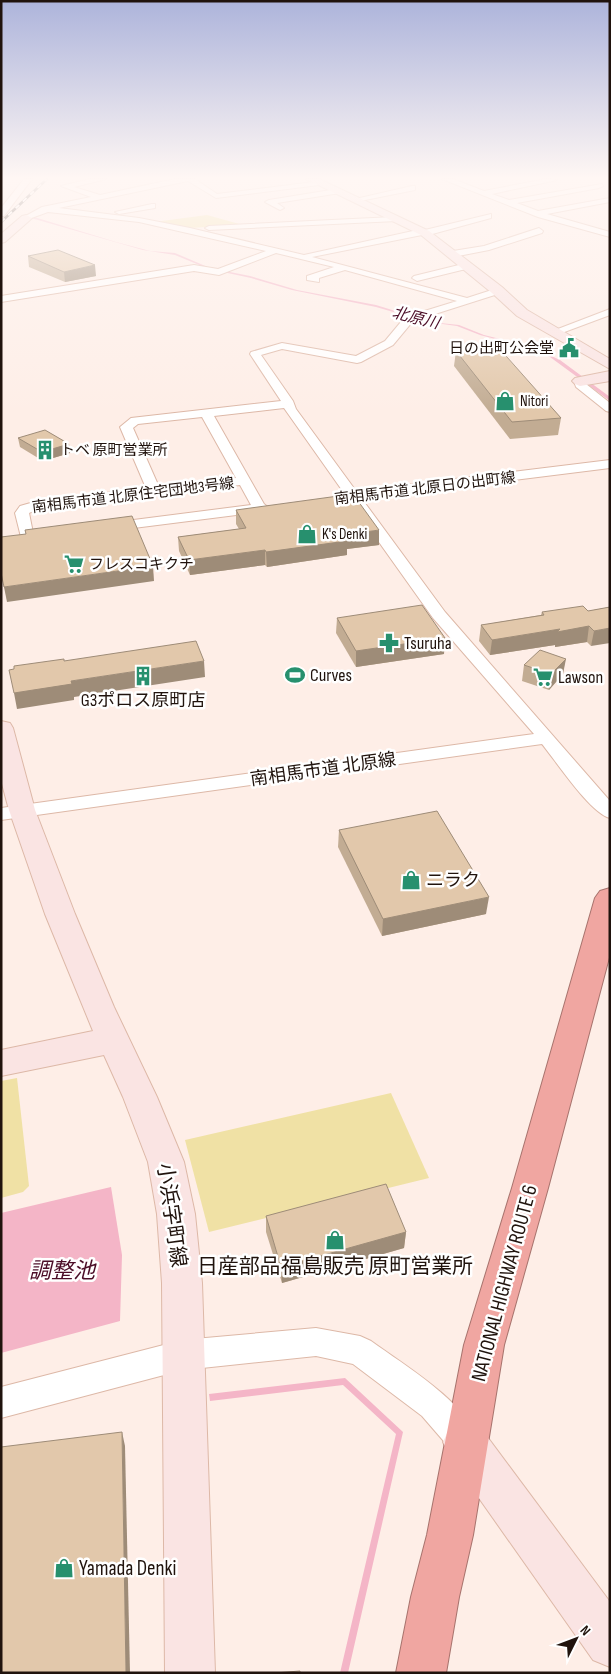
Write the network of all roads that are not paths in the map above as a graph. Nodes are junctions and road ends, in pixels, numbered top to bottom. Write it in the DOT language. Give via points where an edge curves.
graph roads {
  1 [pos="257,257"];
  2 [pos="305,257"];
  3 [pos="457,257"];
  4 [pos="467,266"];
  5 [pos="345,268"];
  6 [pos="417,278"];
  7 [pos="316,280"];
  8 [pos="498,291"];
  9 [pos="1,299"];
  10 [pos="465,300"];
  11 [pos="610,312"];
  12 [pos="555,332"];
  13 [pos="610,365"];
  14 [pos="610,376"];
  15 [pos="587,380"];
  16 [pos="288,404"];
  17 [pos="610,409"];
  18 [pos="206,413"];
  19 [pos="610,464"];
  20 [pos="242,481"];
  21 [pos="154,491"];
  22 [pos="353,496"];
  23 [pos="332,499"];
  24 [pos="277,506"];
  25 [pos="258,508"];
  26 [pos="94,529"];
  27 [pos="10,540"];
  28 [pos="1,728"];
  29 [pos="548,738"];
  30 [pos="11,812"];
  31 [pos="610,812"];
  32 [pos="608,911"];
  33 [pos="113,1040"];
  34 [pos="1,1063"];
  35 [pos="182,1355"];
  36 [pos="1,1404"];
  37 [pos="465,1442"];
  38 [pos="610,1643"];
  39 [pos="190,1673"];
  40 [pos="421,1673"];
  1 -- 9 [label="street" via="221,271 194,268"];
  2 -- 5 [label="street"];
  3 -- 4 [label="street"];
  4 -- 6 [label="street"];
  4 -- 8 [label="street"];
  5 -- 7 [label="street" via="310,278"];
  5 -- 10 [label="street"];
  8 -- 10 [label="street"];
  8 -- 12 [label="street" via="522,313"];
  10 -- 16 [label="street" via="413,317 388,343 357,360 282,346 255,354"];
  11 -- 12 [label="street"];
  12 -- 13 [label="street"];
  14 -- 15 [label="street"];
  15 -- 17 [label="street" via="580,385"];
  16 -- 18 [label="street"];
  16 -- 22 [label="street"];
  18 -- 20 [label="street"];
  18 -- 21 [label="street" via="135,422 126,427"];
  19 -- 22 [label="street, 南相馬市道 北原日の出町線"];
  20 -- 21 [label="street, 南相馬市道 北原住宅団地3号線"];
  20 -- 25 [label="street"];
  21 -- 27 [label="street, 南相馬市道 北原住宅団地3号線" via="25,509 22,513 32,537"];
  22 -- 23 [label="street, 南相馬市道 北原日の出町線"];
  22 -- 29 [label="street" via="440,615"];
  24 -- 25 [label="street"];
  25 -- 26 [label="street"];
  28 -- 30 [label="street, 小浜字町線"];
  29 -- 30 [label="street, 南相馬市道 北原線"];
  29 -- 31 [label="street"];
  30 -- 33 [label="street, 小浜字町線"];
  32 -- 37 [label="highway, NATIONAL HIGHWAY ROUTE 6" via="484,1345"];
  33 -- 34 [label="street"];
  33 -- 35 [label="street, 小浜字町線" via="166,1162 176,1214 182,1283"];
  35 -- 36 [label="street"];
  35 -- 37 [label="street" via="316,1342 360,1351 433,1406"];
  35 -- 39 [label="street, 小浜字町線"];
  37 -- 38 [label="street"];
  37 -- 40 [label="highway, NATIONAL HIGHWAY ROUTE 6" via="450,1535"];
}
